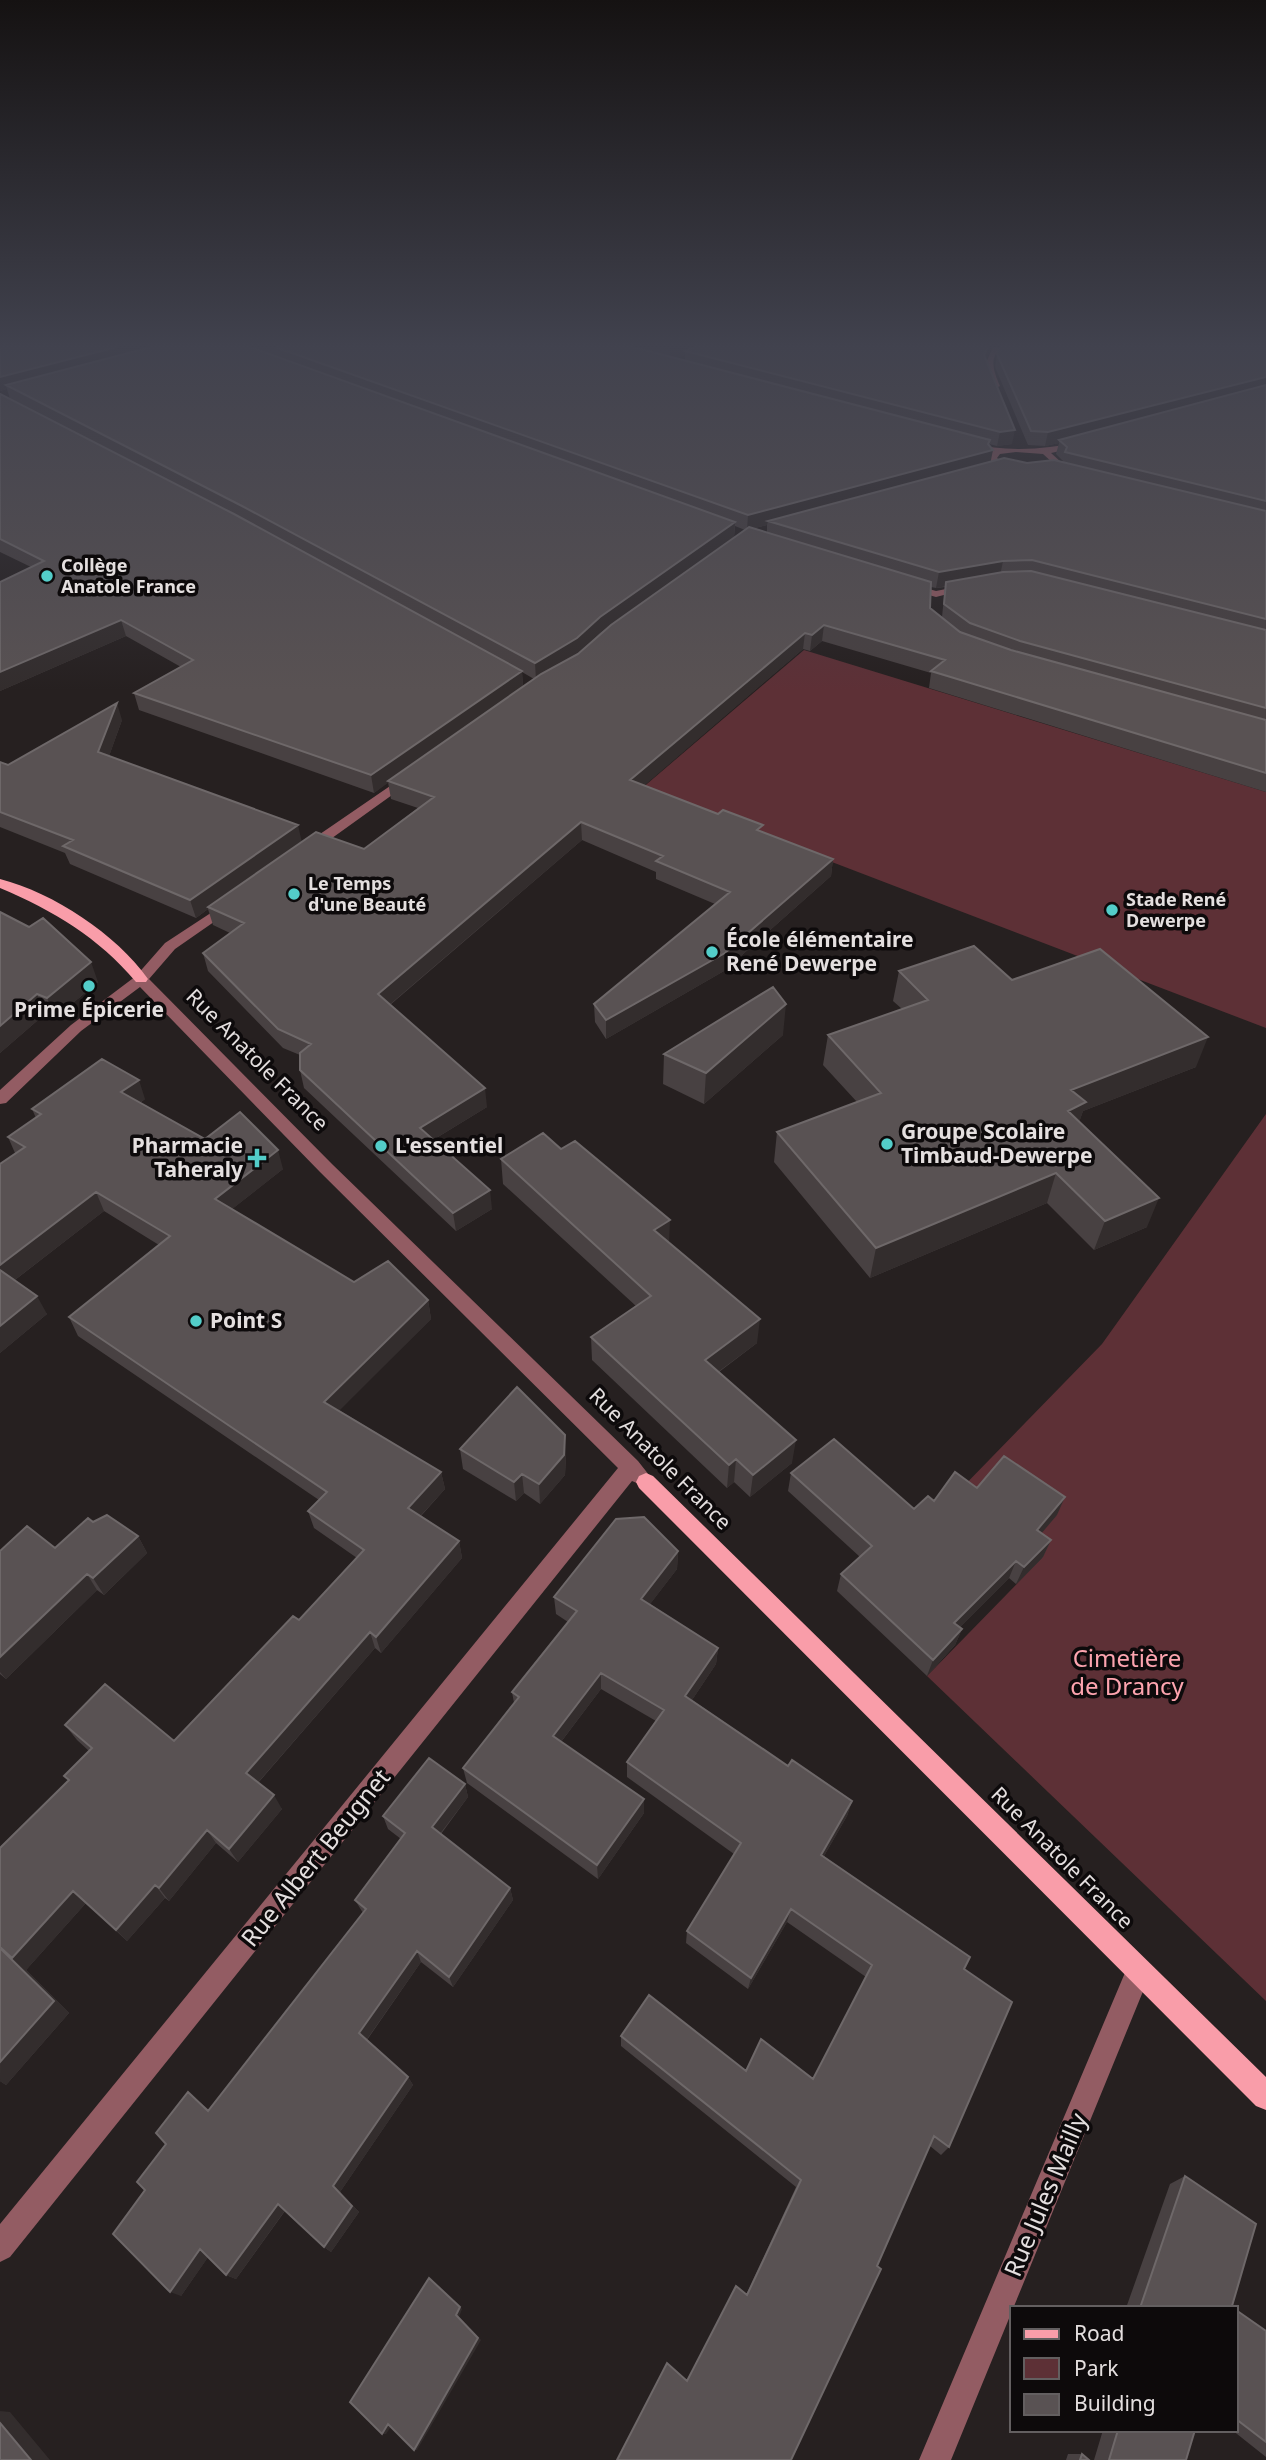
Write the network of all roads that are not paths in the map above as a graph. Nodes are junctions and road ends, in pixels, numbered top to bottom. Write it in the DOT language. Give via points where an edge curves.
graph roads {
  1 [pos="996,462"];
  2 [pos="1057,462"];
  3 [pos="1002,467"];
  4 [pos="1051,469"];
  5 [pos="990,470"];
  6 [pos="1066,472"];
  7 [pos="897,582"];
  8 [pos="979,586"];
  9 [pos="936,594"];
  10 [pos="935,608"];
  11 [pos="425,765"];
  12 [pos="303,852"];
  13 [pos="0,883"];
  14 [pos="237,899"];
  15 [pos="141,979"];
  16 [pos="0,1099"];
  17 [pos="638,1474"];
  18 [pos="1144,1976"];
  19 [pos="1266,2096"];
  20 [pos="0,2247"];
  21 [pos="935,2460"];
  1 -- 3 [label="street"];
  2 -- 4 [label="street"];
  3 -- 4 [label="street" via="1027,472"];
  3 -- 5 [label="street"];
  4 -- 6 [label="street"];
  7 -- 9 [label="street"];
  8 -- 9 [label="street"];
  9 -- 10 [label="street"];
  11 -- 12 [label="street"];
  13 -- 15 [label="main road, Rue Anatole France" via="101,935"];
  14 -- 15 [label="street" via="170,947"];
  15 -- 16 [label="street" via="76,1028"];
  15 -- 17 [label="street, Rue Anatole France"];
  17 -- 18 [label="main road, Rue Anatole France"];
  17 -- 20 [label="street, Rue Albert Beugnet"];
  18 -- 19 [label="main road, Rue Anatole France"];
  18 -- 21 [label="street, Rue Jules Mailly" via="1136,1977"];
}
